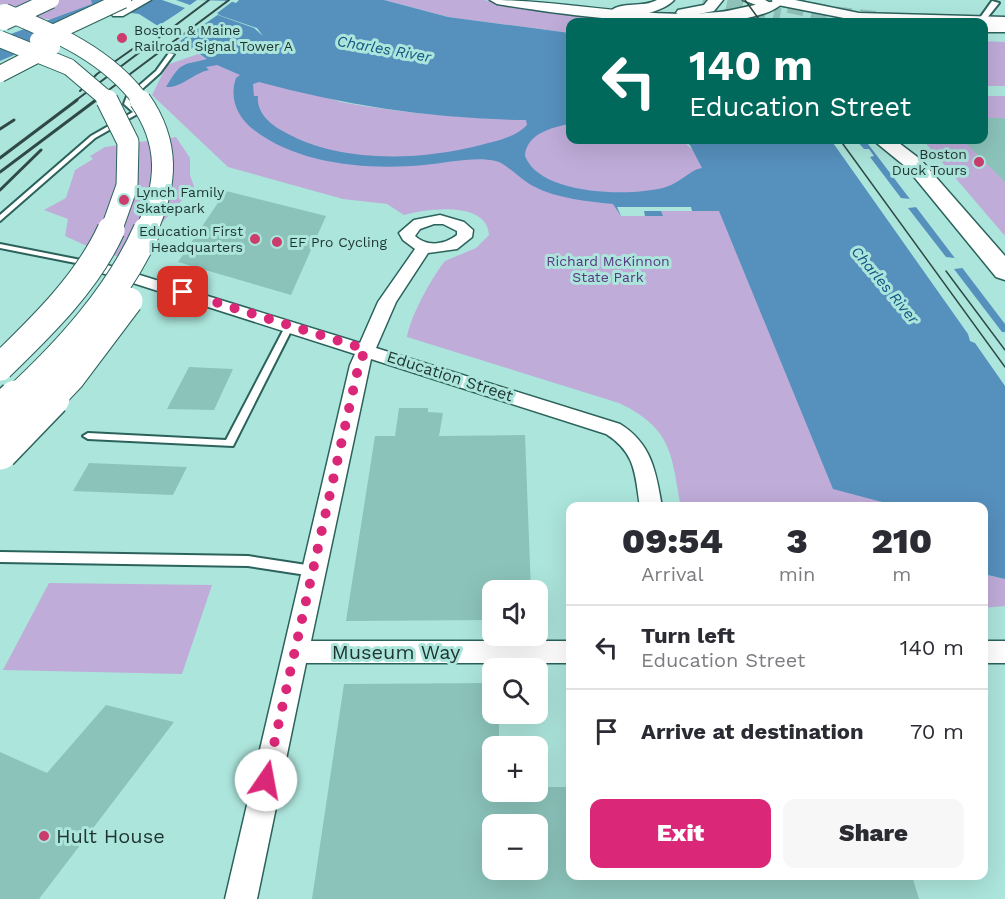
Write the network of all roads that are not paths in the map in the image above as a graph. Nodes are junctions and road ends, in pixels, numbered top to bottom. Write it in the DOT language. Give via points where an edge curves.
graph roads {
  1 [pos="45,0"];
  2 [pos="51,0"];
  3 [pos="144,0"];
  4 [pos="497,0"];
  5 [pos="533,0"];
  6 [pos="667,0"];
  7 [pos="716,0"];
  8 [pos="750,0"];
  9 [pos="992,1"];
  10 [pos="774,2"];
  11 [pos="121,6"];
  12 [pos="1005,7"];
  13 [pos="618,11"];
  14 [pos="3,12"];
  15 [pos="581,12"];
  16 [pos="681,14"];
  17 [pos="622,18"];
  18 [pos="793,18"];
  19 [pos="804,18"];
  20 [pos="903,18"];
  21 [pos="985,18"];
  22 [pos="1005,22"];
  23 [pos="988,26"];
  24 [pos="988,27"];
  25 [pos="1005,27"];
  26 [pos="988,29"];
  27 [pos="1005,34"];
  28 [pos="0,39"];
  29 [pos="988,39"];
  30 [pos="1005,40"];
  31 [pos="171,54"];
  32 [pos="0,55"];
  33 [pos="0,66"];
  34 [pos="0,74"];
  35 [pos="128,134"];
  36 [pos="160,138"];
  37 [pos="889,144"];
  38 [pos="903,144"];
  39 [pos="913,163"];
  40 [pos="0,219"];
  41 [pos="0,246"];
  42 [pos="424,247"];
  43 [pos="95,266"];
  44 [pos="1005,272"];
  45 [pos="290,326"];
  46 [pos="365,349"];
  47 [pos="0,365"];
  48 [pos="0,413"];
  49 [pos="88,436"];
  50 [pos="0,452"];
  51 [pos="650,502"];
  52 [pos="0,557"];
  53 [pos="312,571"];
  54 [pos="294,652"];
  55 [pos="566,652"];
  56 [pos="988,652"];
  57 [pos="1005,652"];
  58 [pos="241,899"];
  1 -- 14 [label="main road, bridge"];
  2 -- 14 [label="main road, bridge"];
  3 -- 11 [label="main road"];
  4 -- 15 [label="main road"];
  5 -- 13 [label="main road"];
  6 -- 13 [label="main road" via="651,9"];
  7 -- 16 [label="main road" via="709,8"];
  8 -- 10 [label="main road"];
  9 -- 12 [label="street"];
  9 -- 21 [label="street"];
  10 -- 16 [label="main road" via="728,15"];
  10 -- 18 [label="main road"];
  10 -- 19 [label="main road"];
  10 -- 20 [label="main road" via="844,15"];
  11 -- 32 [label="main road, bridge"];
  11 -- 33 [label="main road, bridge"];
  11 -- 34 [label="main road, bridge"];
  13 -- 16 [label="main road"];
  14 -- 36 [label="main road, bridge" via="61,37 106,66 142,102"];
  15 -- 16 [label="main road"];
  15 -- 17 [label="main road"];
  22 -- 23 [label="main road"];
  24 -- 25 [label="main road"];
  26 -- 27 [label="main road"];
  28 -- 35 [label="main road, bridge" via="52,58 84,76 109,99"];
  29 -- 30 [label="main road"];
  31 -- 40 [label="lane" via="158,72 129,97 127,104 137,112 93,137"];
  32 -- 35 [label="main road, bridge" via="41,66 73,82"];
  35 -- 47 [label="main road, bridge" via="131,156 127,193 108,239 70,293"];
  36 -- 48 [label="main road, bridge" via="162,184 149,226 132,260 76,336"];
  36 -- 50 [label="main road, bridge" via="169,170 169,200 162,236 144,277 95,350"];
  37 -- 39 [label="main road"];
  38 -- 39 [label="main road"];
  39 -- 44 [label="main road"];
  41 -- 43 [label="lane"];
  42 -- 46 [label="street" via="396,287"];
  43 -- 45 [label="street, Education Street"];
  43 -- 47 [label="lane"];
  45 -- 46 [label="street, Education Street"];
  45 -- 49 [label="lane" via="229,444"];
  46 -- 51 [label="street, Education Street" via="621,433 642,456"];
  46 -- 53 [label="street"];
  52 -- 53 [label="lane" via="248,561"];
  53 -- 54 [label="street"];
  54 -- 55 [label="street, Museum Way"];
  54 -- 58 [label="street"];
  56 -- 57 [label="street"];
}
